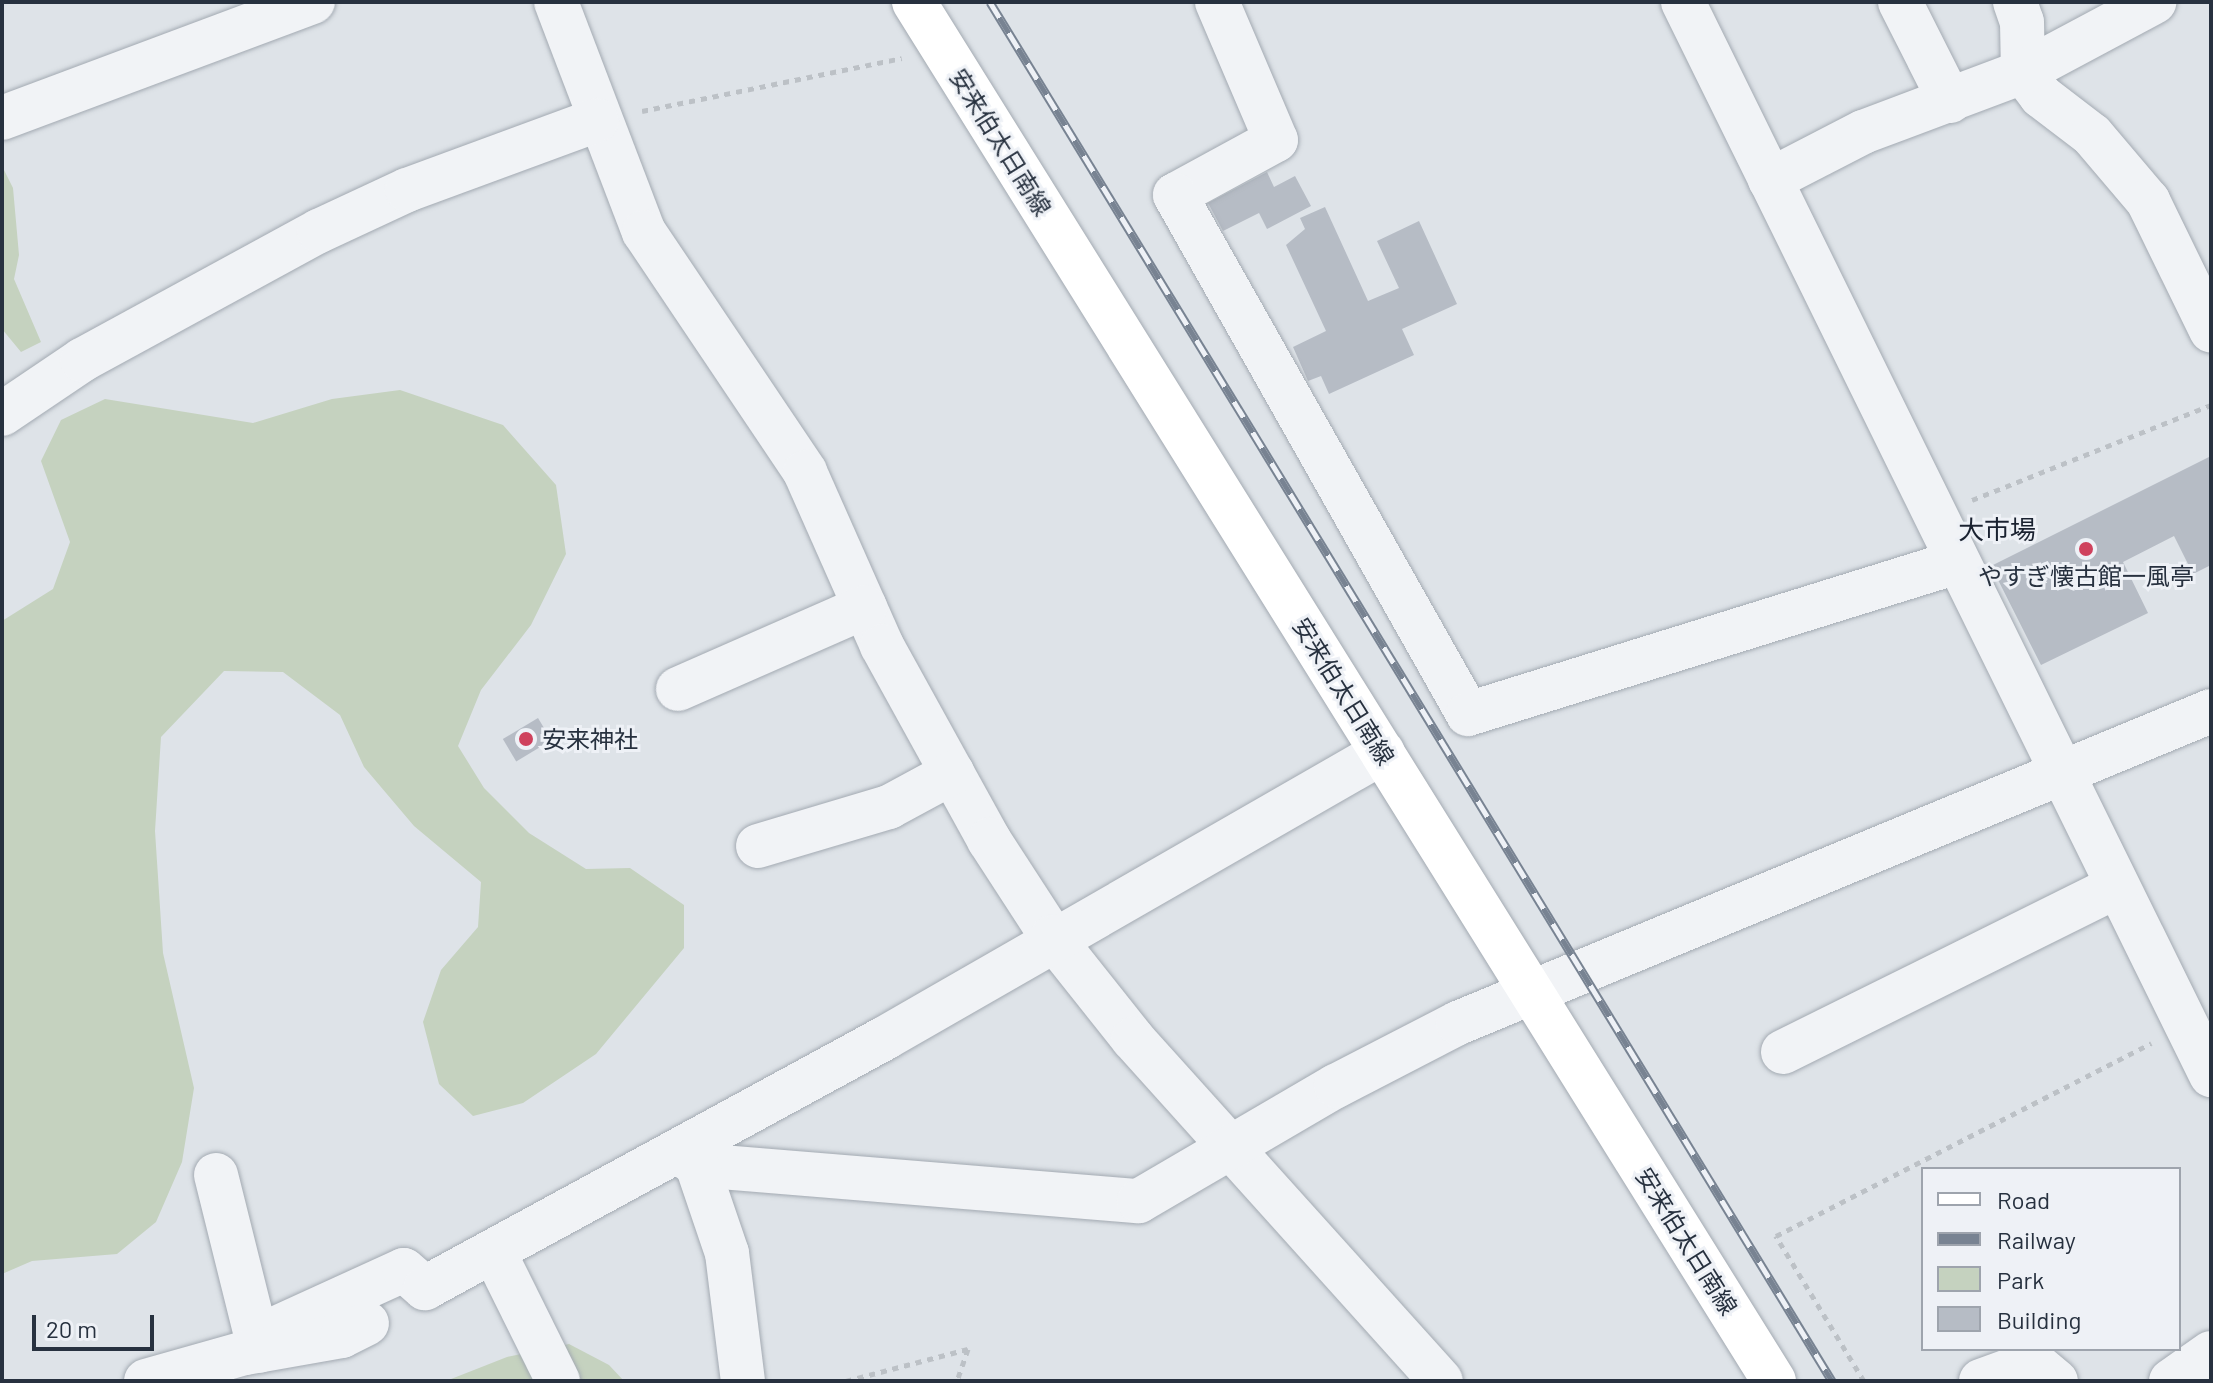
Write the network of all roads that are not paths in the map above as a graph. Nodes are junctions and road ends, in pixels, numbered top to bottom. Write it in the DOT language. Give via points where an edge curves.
graph roads {
  1 [pos="313,2"];
  2 [pos="556,2"];
  3 [pos="914,2"];
  4 [pos="1217,2"];
  5 [pos="1683,2"];
  6 [pos="1900,2"];
  7 [pos="2015,2"];
  8 [pos="2154,2"];
  9 [pos="2023,72"];
  10 [pos="1950,101"];
  11 [pos="2,118"];
  12 [pos="597,120"];
  13 [pos="1770,180"];
  14 [pos="2211,330"];
  15 [pos="2,414"];
  16 [pos="1957,562"];
  17 [pos="865,607"];
  18 [pos="678,689"];
  19 [pos="2211,711"];
  20 [pos="1383,752"];
  21 [pos="952,773"];
  22 [pos="2061,778"];
  23 [pos="758,846"];
  24 [pos="2116,887"];
  25 [pos="1052,937"];
  26 [pos="1533,992"];
  27 [pos="1783,1052"];
  28 [pos="2211,1075"];
  29 [pos="1237,1148"];
  30 [pos="688,1159"];
  31 [pos="216,1175"];
  32 [pos="494,1252"];
  33 [pos="367,1323"];
  34 [pos="259,1343"];
  35 [pos="2211,1353"];
  36 [pos="146,1381"];
  37 [pos="558,1381"];
  38 [pos="743,1381"];
  39 [pos="1441,1381"];
  40 [pos="1774,1381"];
  41 [pos="1981,1381"];
  42 [pos="2056,1381"];
  43 [pos="2171,1381"];
  1 -- 11 [label="street"];
  2 -- 12 [label="street"];
  3 -- 20 [label="main road, 安来伯太日南線"];
  4 -- 16 [label="street" via="1276,140 1175,195 1468,714"];
  5 -- 13 [label="street"];
  6 -- 10 [label="street"];
  7 -- 9 [label="street" via="2022,22"];
  8 -- 9 [label="street"];
  9 -- 10 [label="street"];
  9 -- 14 [label="street" via="2041,96 2092,135 2148,201"];
  10 -- 13 [label="street" via="1863,132"];
  12 -- 15 [label="street" via="407,190 319,231 82,360"];
  12 -- 17 [label="street" via="644,232 805,472"];
  13 -- 16 [label="street"];
  16 -- 22 [label="street"];
  17 -- 18 [label="street"];
  17 -- 21 [label="street"];
  19 -- 22 [label="street"];
  20 -- 25 [label="street"];
  20 -- 26 [label="main road, 安来伯太日南線"];
  21 -- 23 [label="street" via="889,807"];
  21 -- 25 [label="street"];
  22 -- 24 [label="street"];
  22 -- 26 [label="street"];
  24 -- 27 [label="street"];
  24 -- 28 [label="street"];
  25 -- 29 [label="street" via="1133,1039"];
  25 -- 30 [label="street"];
  26 -- 29 [label="street" via="1336,1086"];
  26 -- 40 [label="main road, 安来伯太日南線"];
  29 -- 30 [label="street" via="1139,1201"];
  29 -- 39 [label="street"];
  30 -- 32 [label="street"];
  30 -- 38 [label="street" via="727,1253"];
  31 -- 34 [label="street"];
  32 -- 34 [label="street" via="425,1288 404,1270"];
  32 -- 37 [label="street"];
  33 -- 34 [label="street" via="342,1336"];
  34 -- 36 [label="street"];
  35 -- 43 [label="street"];
  41 -- 42 [label="street" via="2033,1362"];
}
